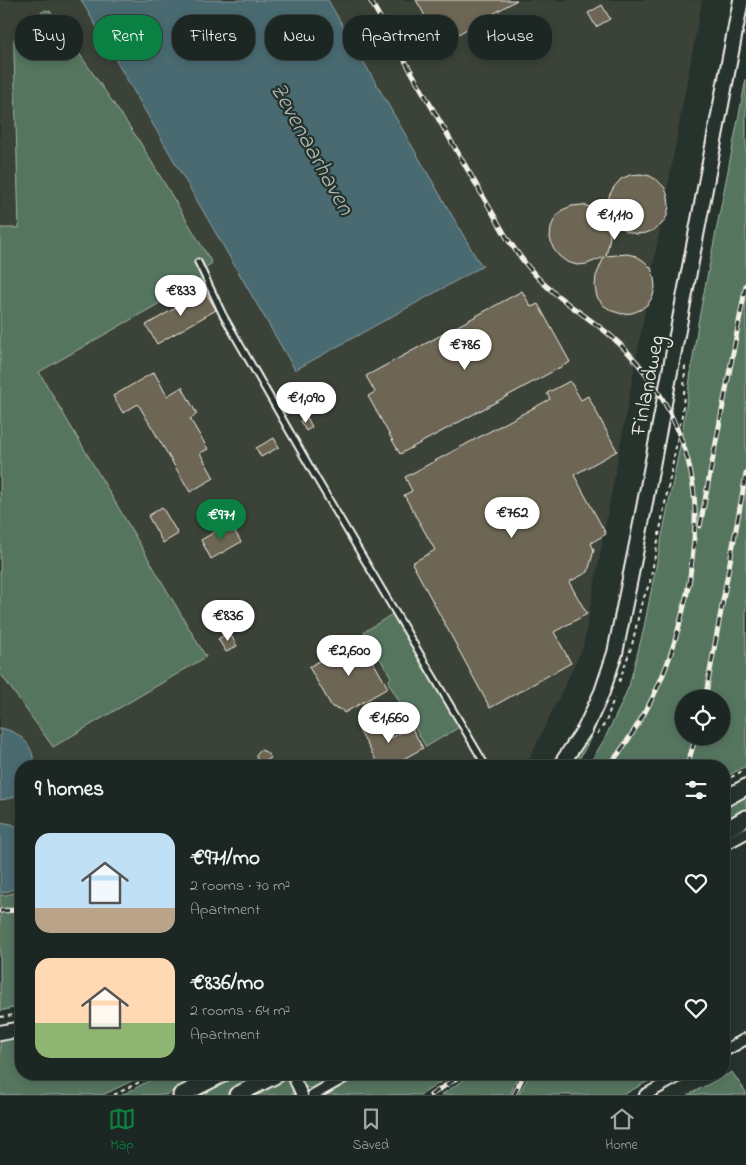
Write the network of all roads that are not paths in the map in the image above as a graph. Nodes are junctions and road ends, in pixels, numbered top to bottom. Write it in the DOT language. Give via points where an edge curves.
graph roads {
  1 [pos="741,0"];
  2 [pos="198,262"];
  3 [pos="482,760"];
  4 [pos="564,760"];
  5 [pos="746,786"];
  6 [pos="730,795"];
  7 [pos="746,818"];
  8 [pos="730,827"];
  9 [pos="746,833"];
  10 [pos="730,842"];
  11 [pos="15,1030"];
  12 [pos="0,1033"];
  13 [pos="746,1039"];
  14 [pos="730,1048"];
  15 [pos="211,1080"];
  16 [pos="267,1080"];
  17 [pos="295,1080"];
  18 [pos="339,1080"];
  19 [pos="672,1080"];
  20 [pos="182,1095"];
  21 [pos="238,1095"];
  22 [pos="302,1095"];
  23 [pos="313,1095"];
  24 [pos="644,1095"];
  1 -- 4 [label="street, Finlandweg" via="615,653 585,729"];
  2 -- 3 [label="lane" via="223,314 313,473"];
  5 -- 6 [label="main road"];
  7 -- 8 [label="main road"];
  9 -- 10 [label="street"];
  11 -- 12 [label="street"];
  13 -- 14 [label="street"];
  15 -- 20 [label="main road"];
  16 -- 21 [label="main road"];
  17 -- 22 [label="street"];
  18 -- 23 [label="street"];
  19 -- 24 [label="street"];
}
